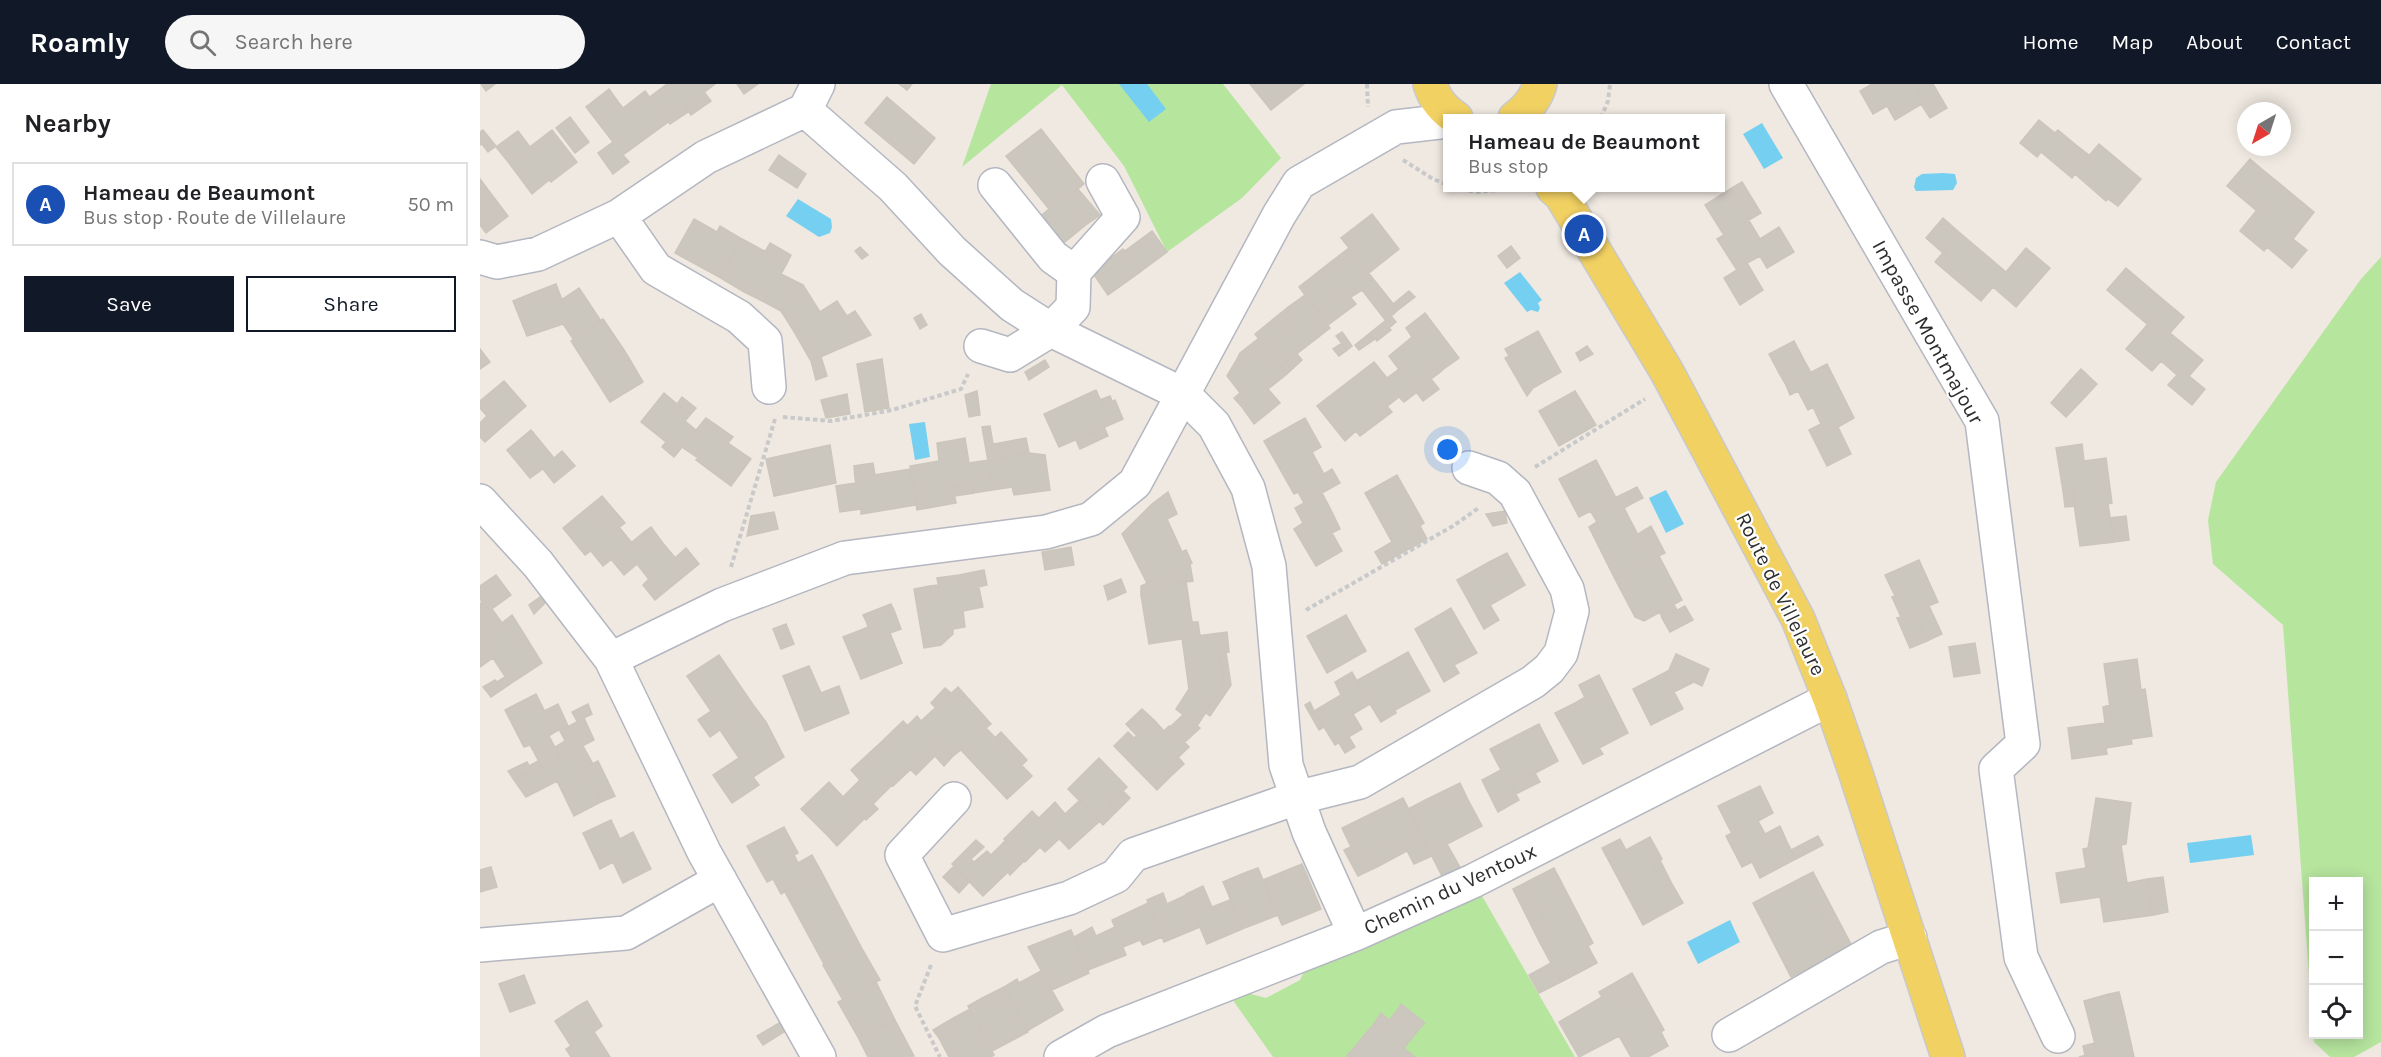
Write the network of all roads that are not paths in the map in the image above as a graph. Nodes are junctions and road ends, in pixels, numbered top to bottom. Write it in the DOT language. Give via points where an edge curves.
graph roads {
  1 [pos="1424,84"];
  2 [pos="1430,84"];
  3 [pos="1786,84"];
  4 [pos="812,97"];
  5 [pos="1540,99"];
  6 [pos="1450,114"];
  7 [pos="1520,114"];
  8 [pos="1443,122"];
  9 [pos="1387,131"];
  10 [pos="1103,181"];
  11 [pos="995,185"];
  12 [pos="1559,192"];
  13 [pos="619,216"];
  14 [pos="480,257"];
  15 [pos="1074,272"];
  16 [pos="1051,330"];
  17 [pos="981,346"];
  18 [pos="769,387"];
  19 [pos="1184,395"];
  20 [pos="1469,468"];
  21 [pos="480,501"];
  22 [pos="611,659"];
  23 [pos="1830,699"];
  24 [pos="1296,798"];
  25 [pos="954,799"];
  26 [pos="720,880"];
  27 [pos="1355,934"];
  28 [pos="1910,938"];
  29 [pos="480,945"];
  30 [pos="1729,1035"];
  31 [pos="2058,1036"];
  32 [pos="819,1057"];
  33 [pos="1061,1057"];
  34 [pos="1948,1057"];
  1 -- 9 [label="street"];
  2 -- 6 [label="main road" via="1433,95"];
  3 -- 31 [label="street, Impasse Montmajour" via="1982,421 2023,744 1996,769 2021,957"];
  4 -- 13 [label="street" via="706,157"];
  4 -- 16 [label="street" via="952,251 1012,305"];
  5 -- 7 [label="main road"];
  8 -- 9 [label="street"];
  9 -- 19 [label="street" via="1299,183"];
  10 -- 15 [label="street" via="1124,217"];
  11 -- 15 [label="street" via="1053,257"];
  12 -- 23 [label="main road, Route de Villelaure" via="1708,447 1798,619"];
  13 -- 14 [label="street" via="538,254 497,262"];
  13 -- 18 [label="street" via="656,269 739,317 765,341"];
  15 -- 16 [label="street" via="1072,307"];
  16 -- 17 [label="street" via="1010,355"];
  16 -- 19 [label="street"];
  19 -- 22 [label="street" via="1135,483 1091,519 1046,532 845,558 733,601"];
  19 -- 24 [label="street" via="1214,425 1248,488 1269,566 1286,765"];
  20 -- 24 [label="street" via="1498,478 1515,493 1567,588 1572,611 1561,653 1533,682 1360,782"];
  21 -- 22 [label="street" via="538,564"];
  22 -- 26 [label="street"];
  23 -- 27 [label="street, Chemin du Ventoux" via="1473,881"];
  23 -- 28 [label="main road, Route de Villelaure"];
  24 -- 25 [label="street" via="1133,855 1116,876 1069,898 943,935 902,855"];
  24 -- 27 [label="street"];
  26 -- 29 [label="street" via="626,933"];
  26 -- 32 [label="street"];
  27 -- 33 [label="street, Chemin du Ventoux" via="1107,1031"];
  28 -- 30 [label="street" via="1881,947"];
  28 -- 34 [label="main road, Route de Villelaure"];
}
